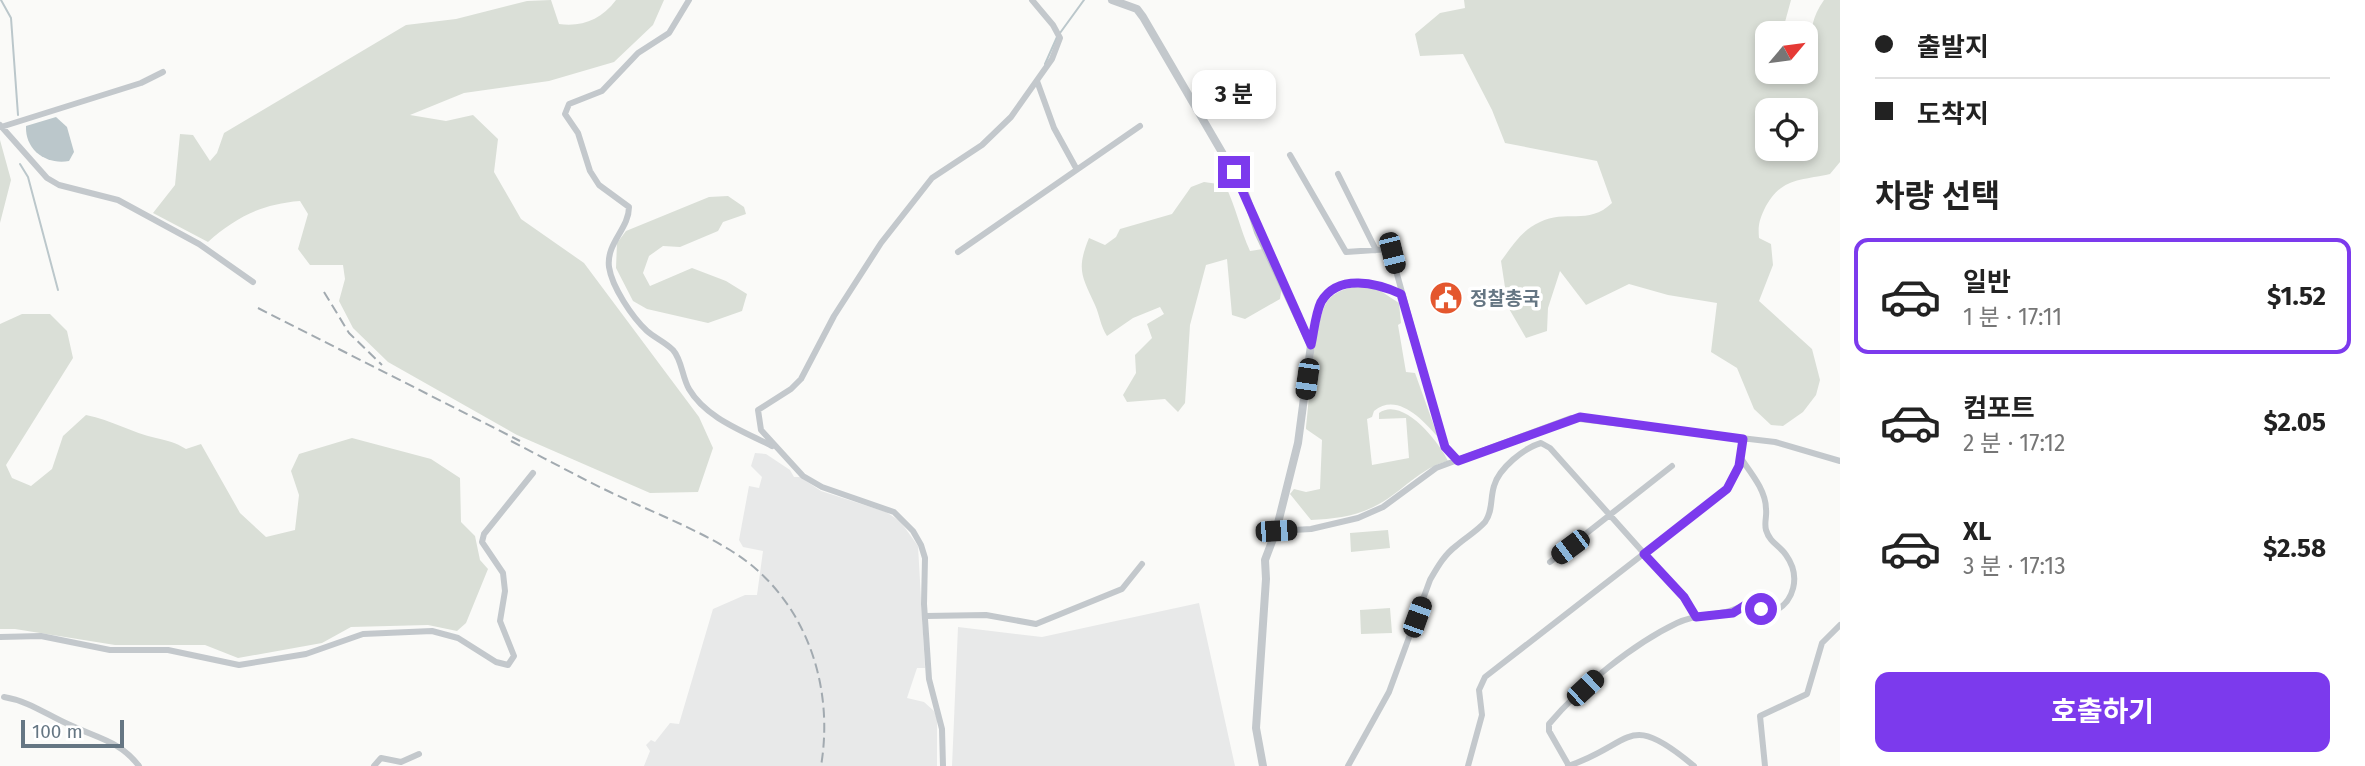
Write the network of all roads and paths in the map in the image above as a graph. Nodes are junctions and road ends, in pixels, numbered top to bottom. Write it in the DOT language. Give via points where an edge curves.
graph roads {
  1 [pos="689,0"];
  2 [pos="1032,0"];
  3 [pos="1112,0"];
  4 [pos="163,72"];
  5 [pos="1037,81"];
  6 [pos="1,126"];
  7 [pos="1140,126"];
  8 [pos="1290,155"];
  9 [pos="1076,168"];
  10 [pos="1338,174"];
  11 [pos="1376,250"];
  12 [pos="958,252"];
  13 [pos="253,282"];
  14 [pos="1401,294"];
  15 [pos="1311,345"];
  16 [pos="1743,439"];
  17 [pos="776,449"];
  18 [pos="1740,457"];
  19 [pos="1458,461"];
  20 [pos="1840,461"];
  21 [pos="1672,466"];
  22 [pos="533,473"];
  23 [pos="1609,517"];
  24 [pos="1276,531"];
  25 [pos="1644,554"];
  26 [pos="1550,562"];
  27 [pos="1142,564"];
  28 [pos="926,616"];
  29 [pos="1696,617"];
  30 [pos="1840,625"];
  31 [pos="0,637"];
  32 [pos="4,697"];
  33 [pos="419,754"];
  34 [pos="139,766"];
  35 [pos="374,766"];
  36 [pos="943,766"];
  37 [pos="1263,766"];
  38 [pos="1348,766"];
  39 [pos="1468,766"];
  40 [pos="1569,766"];
  41 [pos="1693,766"];
  42 [pos="1765,766"];
  1 -- 17 [label="street" via="669,33 638,53 602,91 569,104 565,114 578,133 598,185 629,207 608,263 628,305 648,331 676,353 697,400 725,423"];
  2 -- 5 [label="street" via="1058,35 1058,49"];
  3 -- 15 [label="street" via="1137,9 1143,17 1234,172"];
  4 -- 6 [label="street"];
  5 -- 9 [label="street" via="1054,128"];
  5 -- 17 [label="street" via="993,136 925,186 855,281 801,379 758,411 761,430"];
  6 -- 13 [label="street" via="47,178 118,200 199,244"];
  7 -- 9 [label="street"];
  8 -- 11 [label="street" via="1341,247 1346,252"];
  9 -- 12 [label="street"];
  10 -- 11 [label="street"];
  11 -- 14 [label="street" via="1390,249"];
  14 -- 15 [label="street" via="1370,283 1340,287 1322,301"];
  14 -- 19 [label="street" via="1445,447"];
  15 -- 24 [label="street" via="1298,443"];
  16 -- 18 [label="street"];
  16 -- 19 [label="street" via="1580,417"];
  16 -- 20 [label="street" via="1775,442"];
  17 -- 28 [label="street" via="821,487 881,506 904,520 925,558"];
  18 -- 25 [label="street" via="1727,489"];
  18 -- 29 [label="street" via="1764,499 1766,532 1786,555 1794,589 1771,613 1750,602 1733,613"];
  19 -- 24 [label="street" via="1436,468 1383,507 1358,518 1311,529"];
  21 -- 23 [label="street"];
  22 -- 31 [label="street" via="482,542 505,581 499,621 514,656 508,665 458,638 432,631 363,634 306,654 231,665 168,650 110,650 41,636"];
  23 -- 25 [label="street"];
  23 -- 26 [label="street"];
  23 -- 38 [label="street" via="1550,448 1541,443 1519,456 1495,484 1485,522 1455,546 1430,580 1389,692"];
  24 -- 37 [label="street" via="1265,559 1256,728"];
  25 -- 29 [label="street"];
  25 -- 39 [label="street" via="1485,677 1479,690 1482,715"];
  27 -- 28 [label="street" via="1122,589 1036,624 986,615"];
  28 -- 36 [label="street" via="929,679 942,729"];
  29 -- 40 [label="street" via="1679,622 1601,674 1549,724"];
  30 -- 42 [label="street" via="1822,643 1807,694 1760,716"];
  32 -- 34 [label="street" via="102,736 120,746"];
  33 -- 35 [label="street" via="401,762 381,758"];
  40 -- 41 [label="street" via="1631,735 1650,735"];
}
